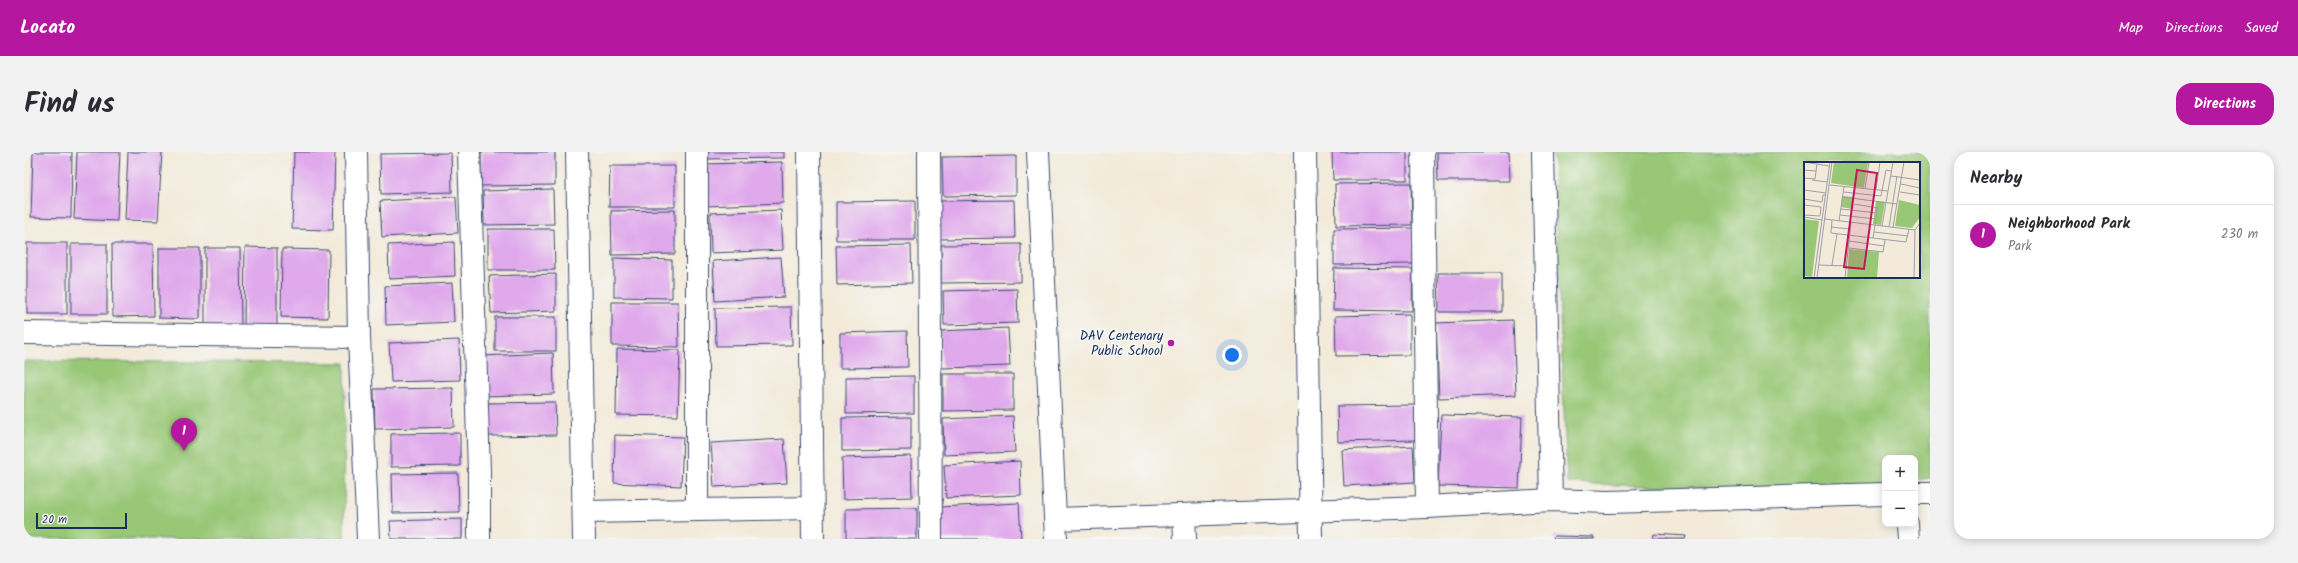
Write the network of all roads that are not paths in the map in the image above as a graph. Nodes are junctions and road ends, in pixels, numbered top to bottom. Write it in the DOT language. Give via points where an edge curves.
graph roads {
  1 [pos="356,152"];
  2 [pos="468,152"];
  3 [pos="577,152"];
  4 [pos="697,152"];
  5 [pos="809,152"];
  6 [pos="928,152"];
  7 [pos="1038,152"];
  8 [pos="1305,152"];
  9 [pos="1422,152"];
  10 [pos="1543,152"];
  11 [pos="24,333"];
  12 [pos="359,337"];
  13 [pos="1918,493"];
  14 [pos="1930,493"];
  15 [pos="1882,494"];
  16 [pos="1551,500"];
  17 [pos="1427,507"];
  18 [pos="812,508"];
  19 [pos="697,509"];
  20 [pos="1309,511"];
  21 [pos="584,512"];
  22 [pos="1184,515"];
  23 [pos="1907,527"];
  24 [pos="1056,529"];
  25 [pos="368,539"];
  26 [pos="478,539"];
  27 [pos="584,539"];
  28 [pos="813,539"];
  29 [pos="931,539"];
  30 [pos="1185,539"];
  31 [pos="1311,539"];
  32 [pos="1908,539"];
  1 -- 12 [label="street"];
  2 -- 26 [label="street" via="479,464"];
  3 -- 21 [label="street"];
  4 -- 19 [label="street"];
  5 -- 18 [label="street"];
  6 -- 29 [label="street"];
  7 -- 24 [label="street"];
  8 -- 20 [label="street"];
  9 -- 17 [label="street"];
  10 -- 16 [label="street"];
  11 -- 12 [label="street"];
  12 -- 25 [label="street"];
  13 -- 14 [label="street"];
  15 -- 16 [label="street" via="1608,502"];
  16 -- 17 [label="street"];
  17 -- 20 [label="street"];
  18 -- 19 [label="street"];
  18 -- 28 [label="street"];
  19 -- 21 [label="street"];
  20 -- 22 [label="street"];
  20 -- 31 [label="street"];
  21 -- 27 [label="street"];
  22 -- 24 [label="street"];
  22 -- 30 [label="street"];
  23 -- 32 [label="street"];
}
